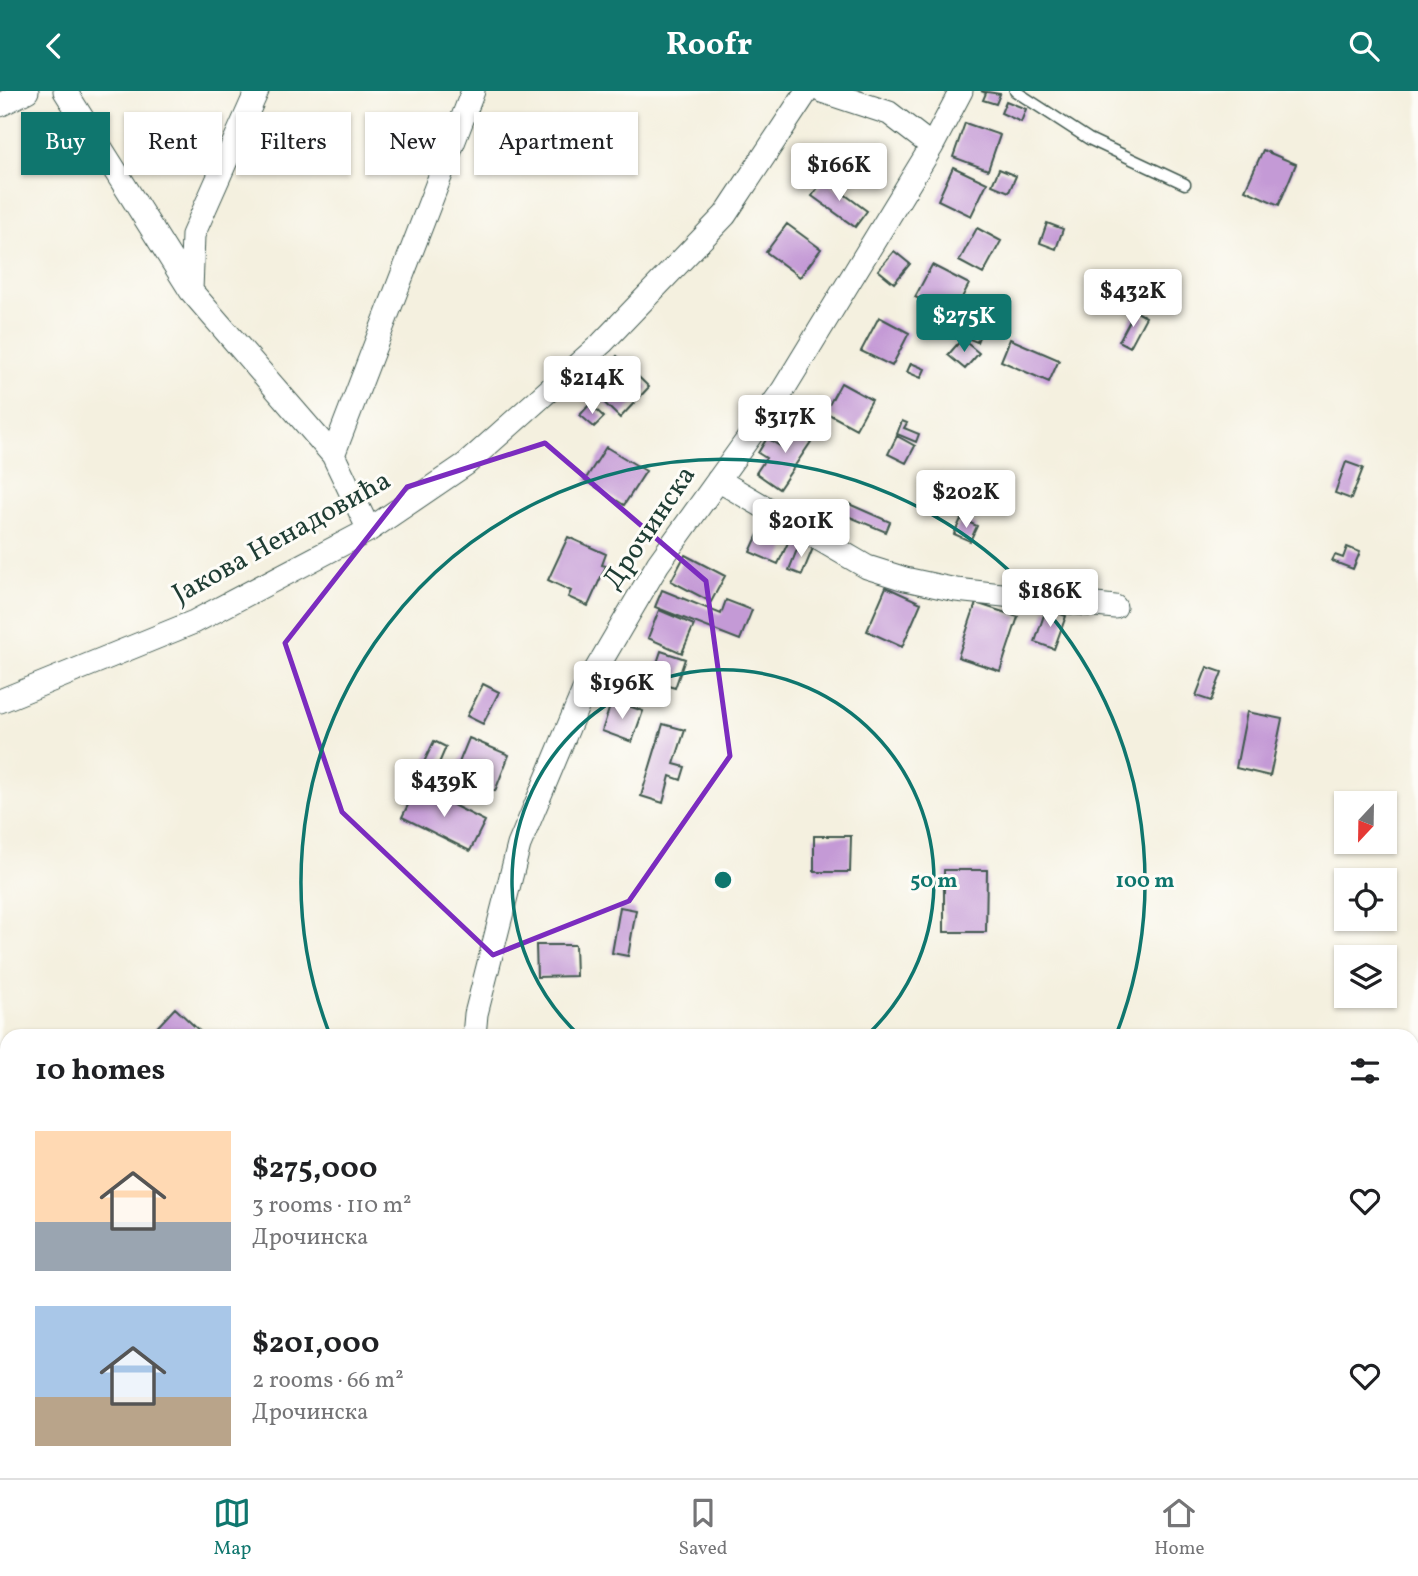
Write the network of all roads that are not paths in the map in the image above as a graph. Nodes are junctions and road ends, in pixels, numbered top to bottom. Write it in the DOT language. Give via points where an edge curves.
graph roads {
  1 [pos="27,91"];
  2 [pos="65,91"];
  3 [pos="257,91"];
  4 [pos="473,91"];
  5 [pos="807,91"];
  6 [pos="822,91"];
  7 [pos="961,91"];
  8 [pos="1015,91"];
  9 [pos="0,105"];
  10 [pos="932,146"];
  11 [pos="1185,184"];
  12 [pos="191,291"];
  13 [pos="333,455"];
  14 [pos="718,480"];
  15 [pos="369,530"];
  16 [pos="1115,607"];
  17 [pos="0,701"];
  18 [pos="475,1029"];
  1 -- 9 [label="street"];
  2 -- 12 [label="street"];
  3 -- 12 [label="street" via="192,235"];
  4 -- 13 [label="street"];
  5 -- 15 [label="street, Јакова Ненадовића" via="725,215 602,343 466,464"];
  6 -- 10 [label="street" via="889,113"];
  7 -- 10 [label="street, Дрочинска"];
  8 -- 11 [label="lane" via="1089,139"];
  10 -- 14 [label="street, Дрочинска" via="783,390"];
  12 -- 13 [label="street"];
  13 -- 15 [label="street"];
  14 -- 16 [label="street" via="867,567 892,575 956,590"];
  14 -- 18 [label="street, Дрочинска" via="658,563 584,690 519,845"];
  15 -- 17 [label="street, Јакова Ненадовића" via="194,622"];
}
